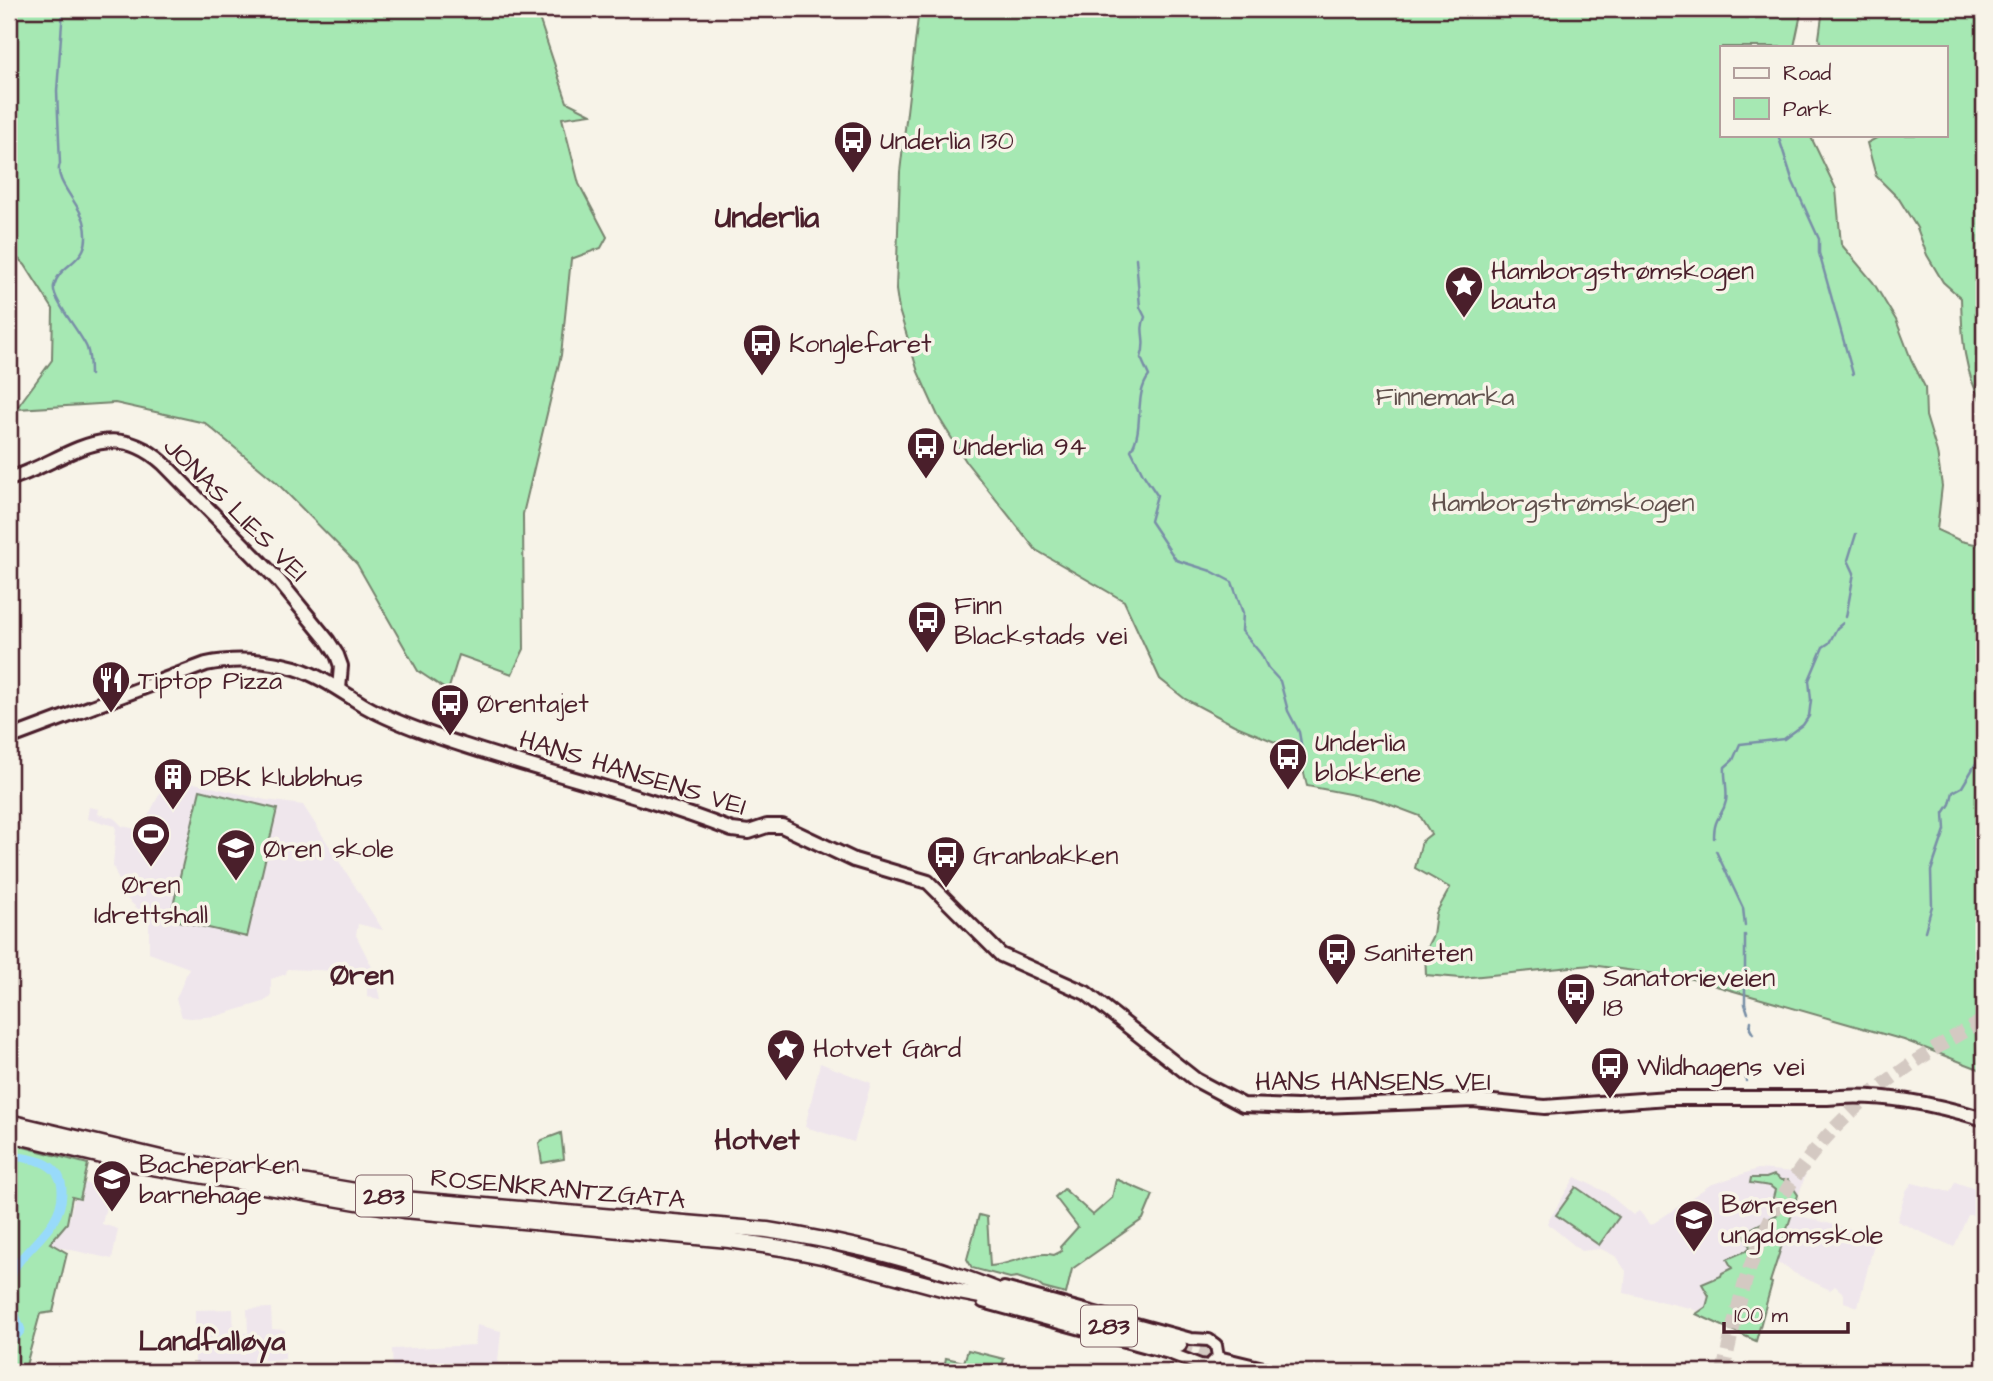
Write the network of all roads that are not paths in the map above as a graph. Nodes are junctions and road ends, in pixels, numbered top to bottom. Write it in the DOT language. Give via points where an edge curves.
graph roads {
  1 [pos="9,479"];
  2 [pos="339,689"];
  3 [pos="9,738"];
  4 [pos="1984,1119"];
  5 [pos="9,1122"];
  6 [pos="9,1134"];
  7 [pos="977,1282"];
  8 [pos="949,1290"];
  9 [pos="1038,1307"];
  10 [pos="1201,1340"];
  11 [pos="1179,1345"];
  12 [pos="1218,1357"];
  13 [pos="1195,1361"];
  14 [pos="1280,1372"];
  1 -- 2 [label="main road, JONAS LIES VEI" via="108,440 146,449 279,580 328,641 341,666"];
  2 -- 3 [label="main road, HANS HANSENS VEI" via="282,665 218,662"];
  2 -- 4 [label="main road, HANS HANSENS VEI" via="388,717 433,735 733,830 749,832 782,825 854,860 928,882 1001,955 1086,993 1196,1080 1243,1105 1473,1100 1545,1107 1668,1098 1849,1095 1900,1100"];
  5 -- 7 [label="main road, ROSENKRANTZGATA / 283" via="149,1156 391,1197 768,1230 906,1260"];
  6 -- 8 [label="main road, ROSENKRANTZGATA / 283" via="140,1165 385,1207 782,1248"];
  7 -- 9 [label="main road, ROSENKRANTZGATA / 283"];
  7 -- 10 [label="street, ROSENKRANTZGATA"];
  8 -- 9 [label="main road, ROSENKRANTZGATA / 283"];
  8 -- 13 [label="street, ROSENKRANTZGATA"];
  9 -- 11 [label="main road, ROSENKRANTZGATA / 283"];
  10 -- 12 [label="street" via="1216,1345"];
  10 -- 13 [label="street" via="1192,1349"];
  12 -- 13 [label="street" via="1209,1366"];
  12 -- 14 [label="street"];
}
